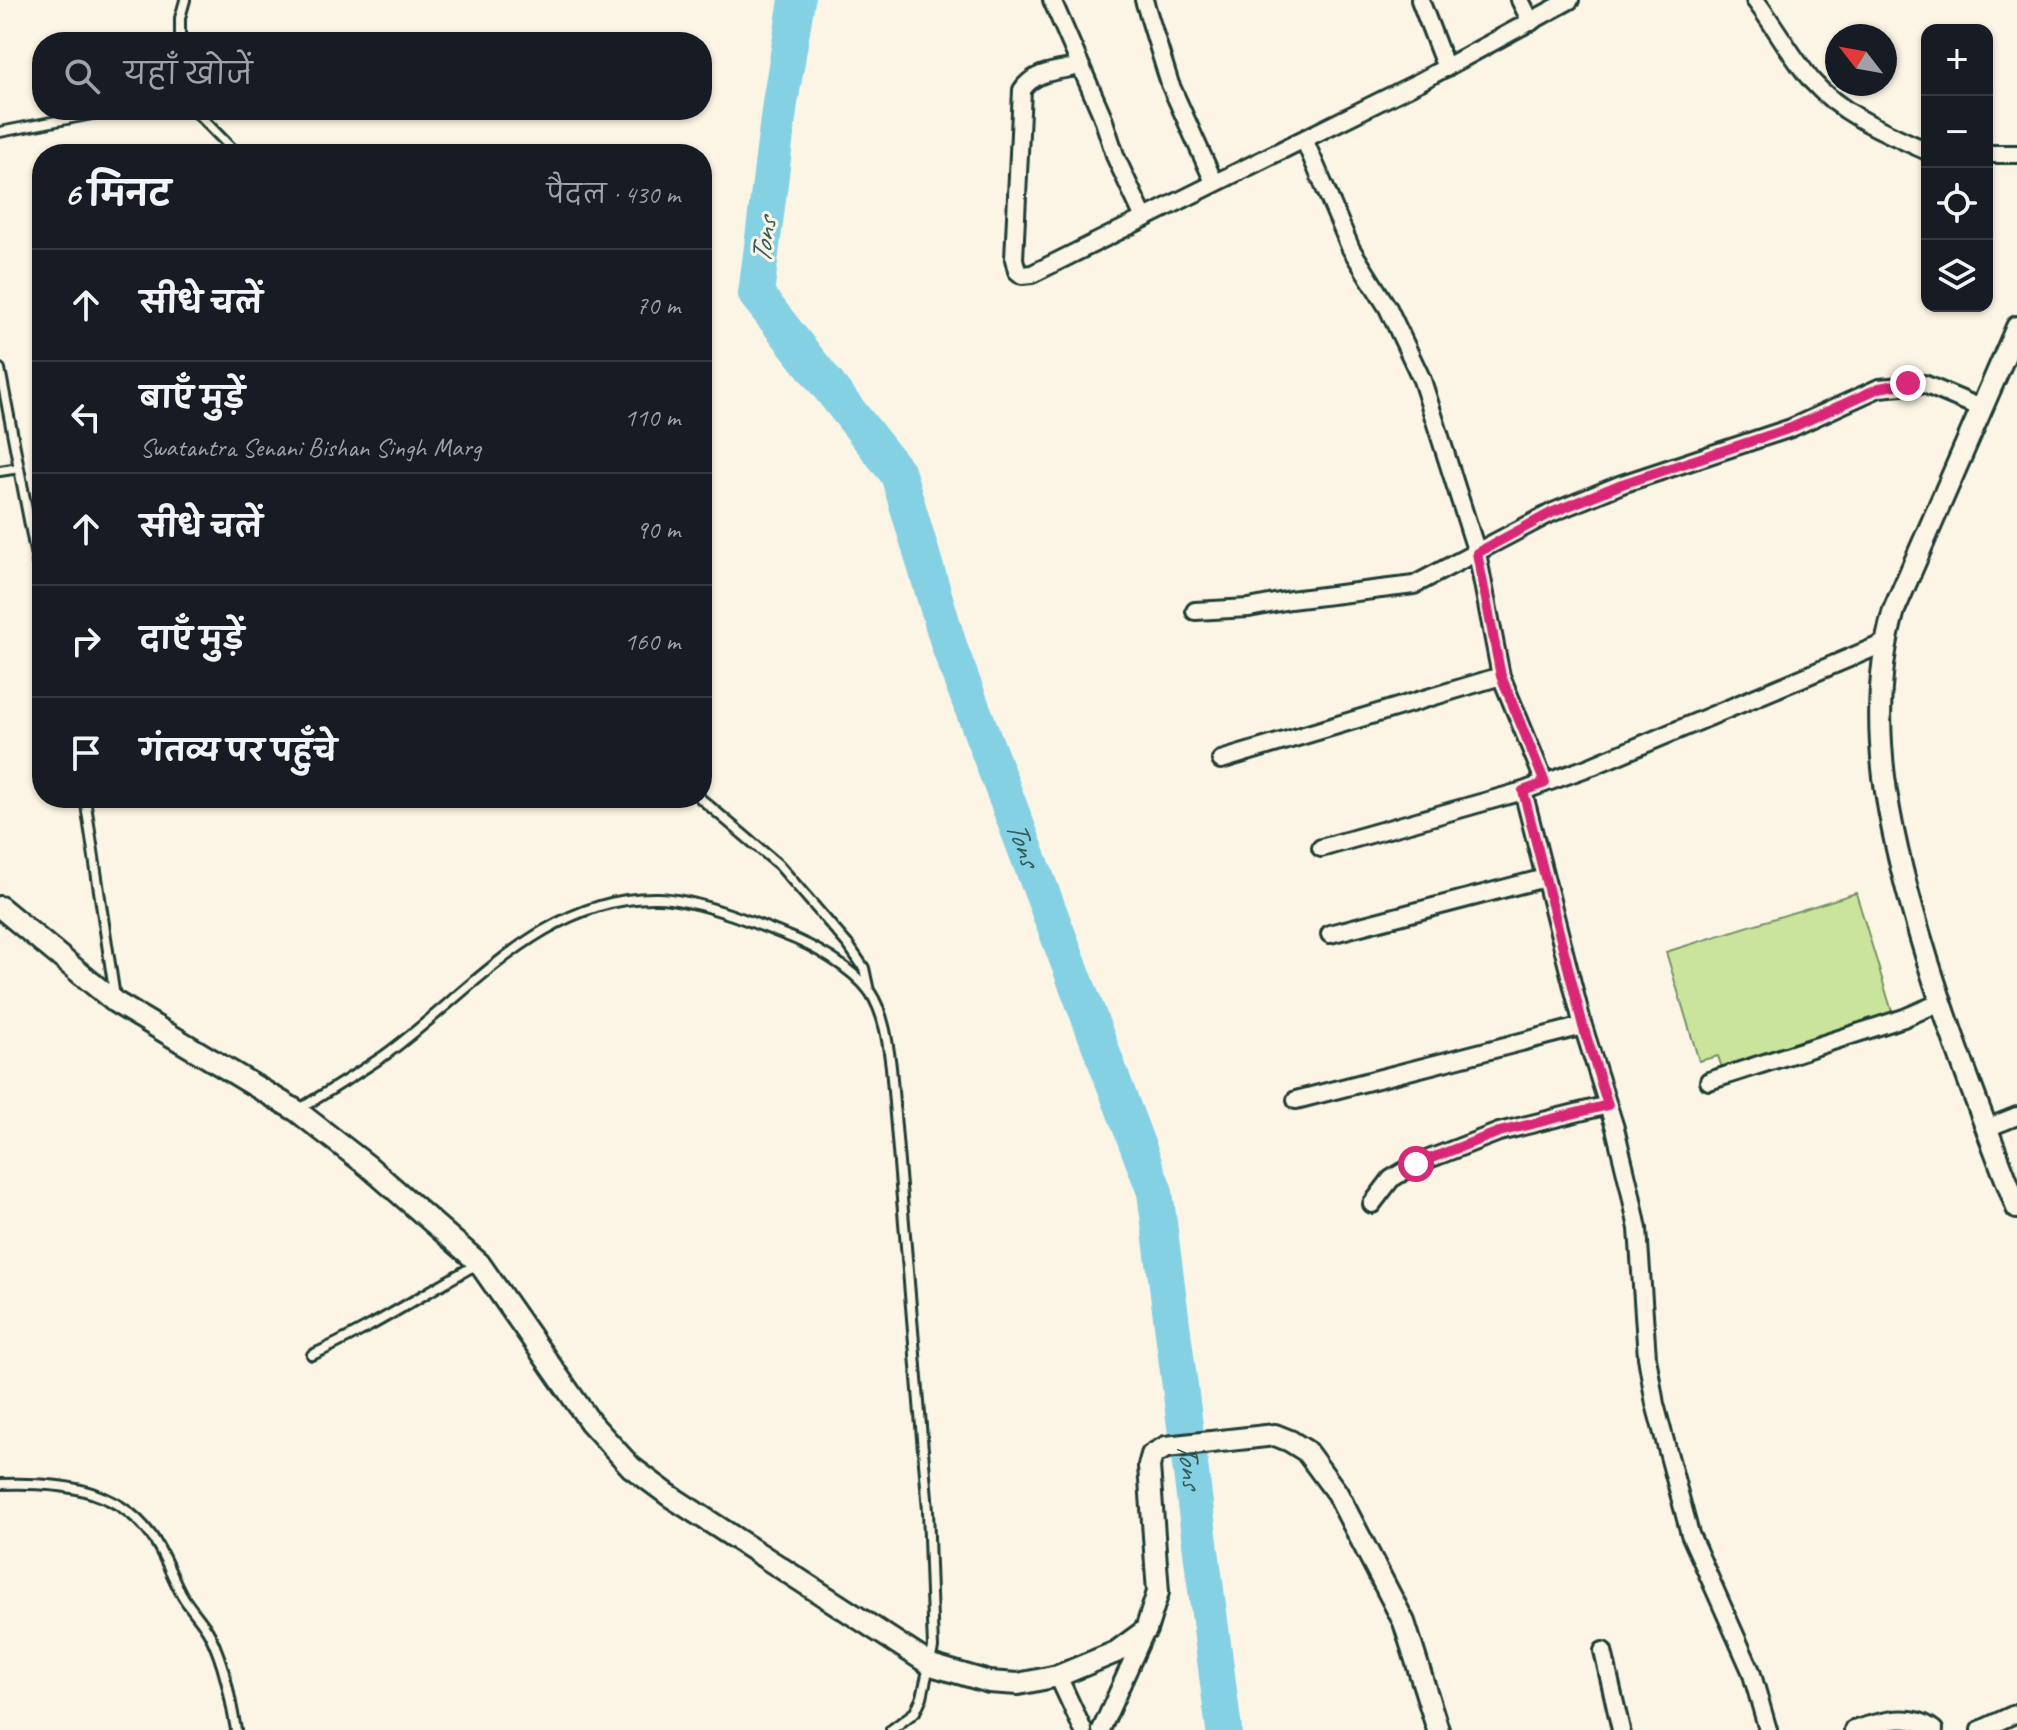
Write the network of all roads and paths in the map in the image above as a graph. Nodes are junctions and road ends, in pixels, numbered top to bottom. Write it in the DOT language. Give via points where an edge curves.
graph roads {
  1 [pos="185,0"];
  2 [pos="1052,0"];
  3 [pos="1144,0"];
  4 [pos="1420,0"];
  5 [pos="1520,0"];
  6 [pos="1570,0"];
  7 [pos="1755,0"];
  8 [pos="1531,22"];
  9 [pos="180,32"];
  10 [pos="1081,66"];
  11 [pos="1446,68"];
  12 [pos="62,120"];
  13 [pos="204,120"];
  14 [pos="0,132"];
  15 [pos="1304,139"];
  16 [pos="227,144"];
  17 [pos="1921,148"];
  18 [pos="1993,154"];
  19 [pos="2017,154"];
  20 [pos="1214,182"];
  21 [pos="1144,218"];
  22 [pos="2017,327"];
  23 [pos="0,369"];
  24 [pos="1981,408"];
  25 [pos="19,468"];
  26 [pos="0,471"];
  27 [pos="32,536"];
  28 [pos="1477,553"];
  29 [pos="1195,611"];
  30 [pos="1885,643"];
  31 [pos="1501,676"];
  32 [pos="1221,760"];
  33 [pos="1545,783"];
  34 [pos="1523,791"];
  35 [pos="86,808"];
  36 [pos="712,808"];
  37 [pos="1321,848"];
  38 [pos="1545,878"];
  39 [pos="0,907"];
  40 [pos="1330,934"];
  41 [pos="870,992"];
  42 [pos="115,1002"];
  43 [pos="1941,1002"];
  44 [pos="1583,1026"];
  45 [pos="1709,1081"];
  46 [pos="1296,1100"];
  47 [pos="1608,1105"];
  48 [pos="297,1111"];
  49 [pos="2017,1116"];
  50 [pos="1987,1128"];
  51 [pos="1372,1204"];
  52 [pos="2017,1208"];
  53 [pos="479,1263"];
  54 [pos="312,1355"];
  55 [pos="0,1484"];
  56 [pos="1146,1630"];
  57 [pos="1603,1651"];
  58 [pos="931,1665"];
  59 [pos="1058,1676"];
  60 [pos="2017,1713"];
  61 [pos="236,1730"];
  62 [pos="891,1730"];
  63 [pos="1083,1730"];
  64 [pos="1101,1730"];
  65 [pos="1438,1730"];
  66 [pos="1621,1730"];
  67 [pos="1768,1730"];
  68 [pos="1853,1730"];
  69 [pos="1934,1730"];
  70 [pos="1980,1730"];
  1 -- 9 [label="lane"];
  2 -- 10 [label="street"];
  3 -- 20 [label="street" via="1170,84"];
  4 -- 11 [label="street"];
  5 -- 8 [label="street"];
  6 -- 8 [label="street"];
  7 -- 17 [label="street" via="1830,99"];
  8 -- 11 [label="street"];
  10 -- 21 [label="street"];
  10 -- 21 [label="street" via="1029,79 1022,90 1017,271 1032,274"];
  11 -- 15 [label="street"];
  12 -- 14 [label="lane"];
  13 -- 16 [label="lane"];
  15 -- 20 [label="street"];
  15 -- 28 [label="street" via="1351,249 1388,308 1422,380"];
  18 -- 19 [label="street"];
  20 -- 21 [label="street"];
  22 -- 24 [label="street"];
  23 -- 25 [label="lane"];
  24 -- 28 [label="street" via="1924,384 1879,388 1791,428 1551,513"];
  24 -- 30 [label="street" via="1894,610"];
  25 -- 26 [label="lane"];
  25 -- 27 [label="lane"];
  28 -- 29 [label="street" via="1399,588"];
  28 -- 31 [label="street"];
  30 -- 33 [label="street"];
  30 -- 43 [label="street" via="1880,720 1884,793 1899,866"];
  31 -- 32 [label="street"];
  31 -- 33 [label="street"];
  33 -- 34 [label="street"];
  34 -- 37 [label="street"];
  34 -- 38 [label="street"];
  35 -- 42 [label="lane"];
  36 -- 41 [label="lane" via="779,865 849,946 864,968"];
  38 -- 40 [label="street"];
  38 -- 44 [label="street"];
  39 -- 42 [label="street"];
  41 -- 48 [label="lane" via="833,959 764,927 659,898 607,903 559,921 502,959 385,1055"];
  41 -- 58 [label="lane" via="887,1033 891,1067 928,1510"];
  42 -- 48 [label="street"];
  43 -- 45 [label="street"];
  43 -- 50 [label="street"];
  44 -- 46 [label="street"];
  44 -- 47 [label="street"];
  47 -- 51 [label="street" via="1499,1132 1416,1164 1391,1179"];
  47 -- 67 [label="street" via="1638,1229 1655,1404 1690,1534 1751,1671"];
  48 -- 53 [label="street"];
  49 -- 50 [label="street"];
  50 -- 52 [label="street"];
  53 -- 54 [label="lane"];
  53 -- 58 [label="street" via="590,1422 631,1467"];
  55 -- 61 [label="lane" via="70,1486 132,1514 150,1534 208,1632 223,1666"];
  56 -- 59 [label="street" via="1116,1652"];
  56 -- 64 [label="street"];
  56 -- 65 [label="street" via="1158,1592 1152,1455 1166,1447 1275,1435 1306,1451 1337,1493 1404,1622"];
  57 -- 66 [label="street"];
  58 -- 59 [label="street" via="989,1682 1018,1684"];
  58 -- 62 [label="lane" via="915,1712"];
  59 -- 63 [label="street"];
  60 -- 70 [label="street"];
  68 -- 69 [label="street" via="1916,1719"];
}
